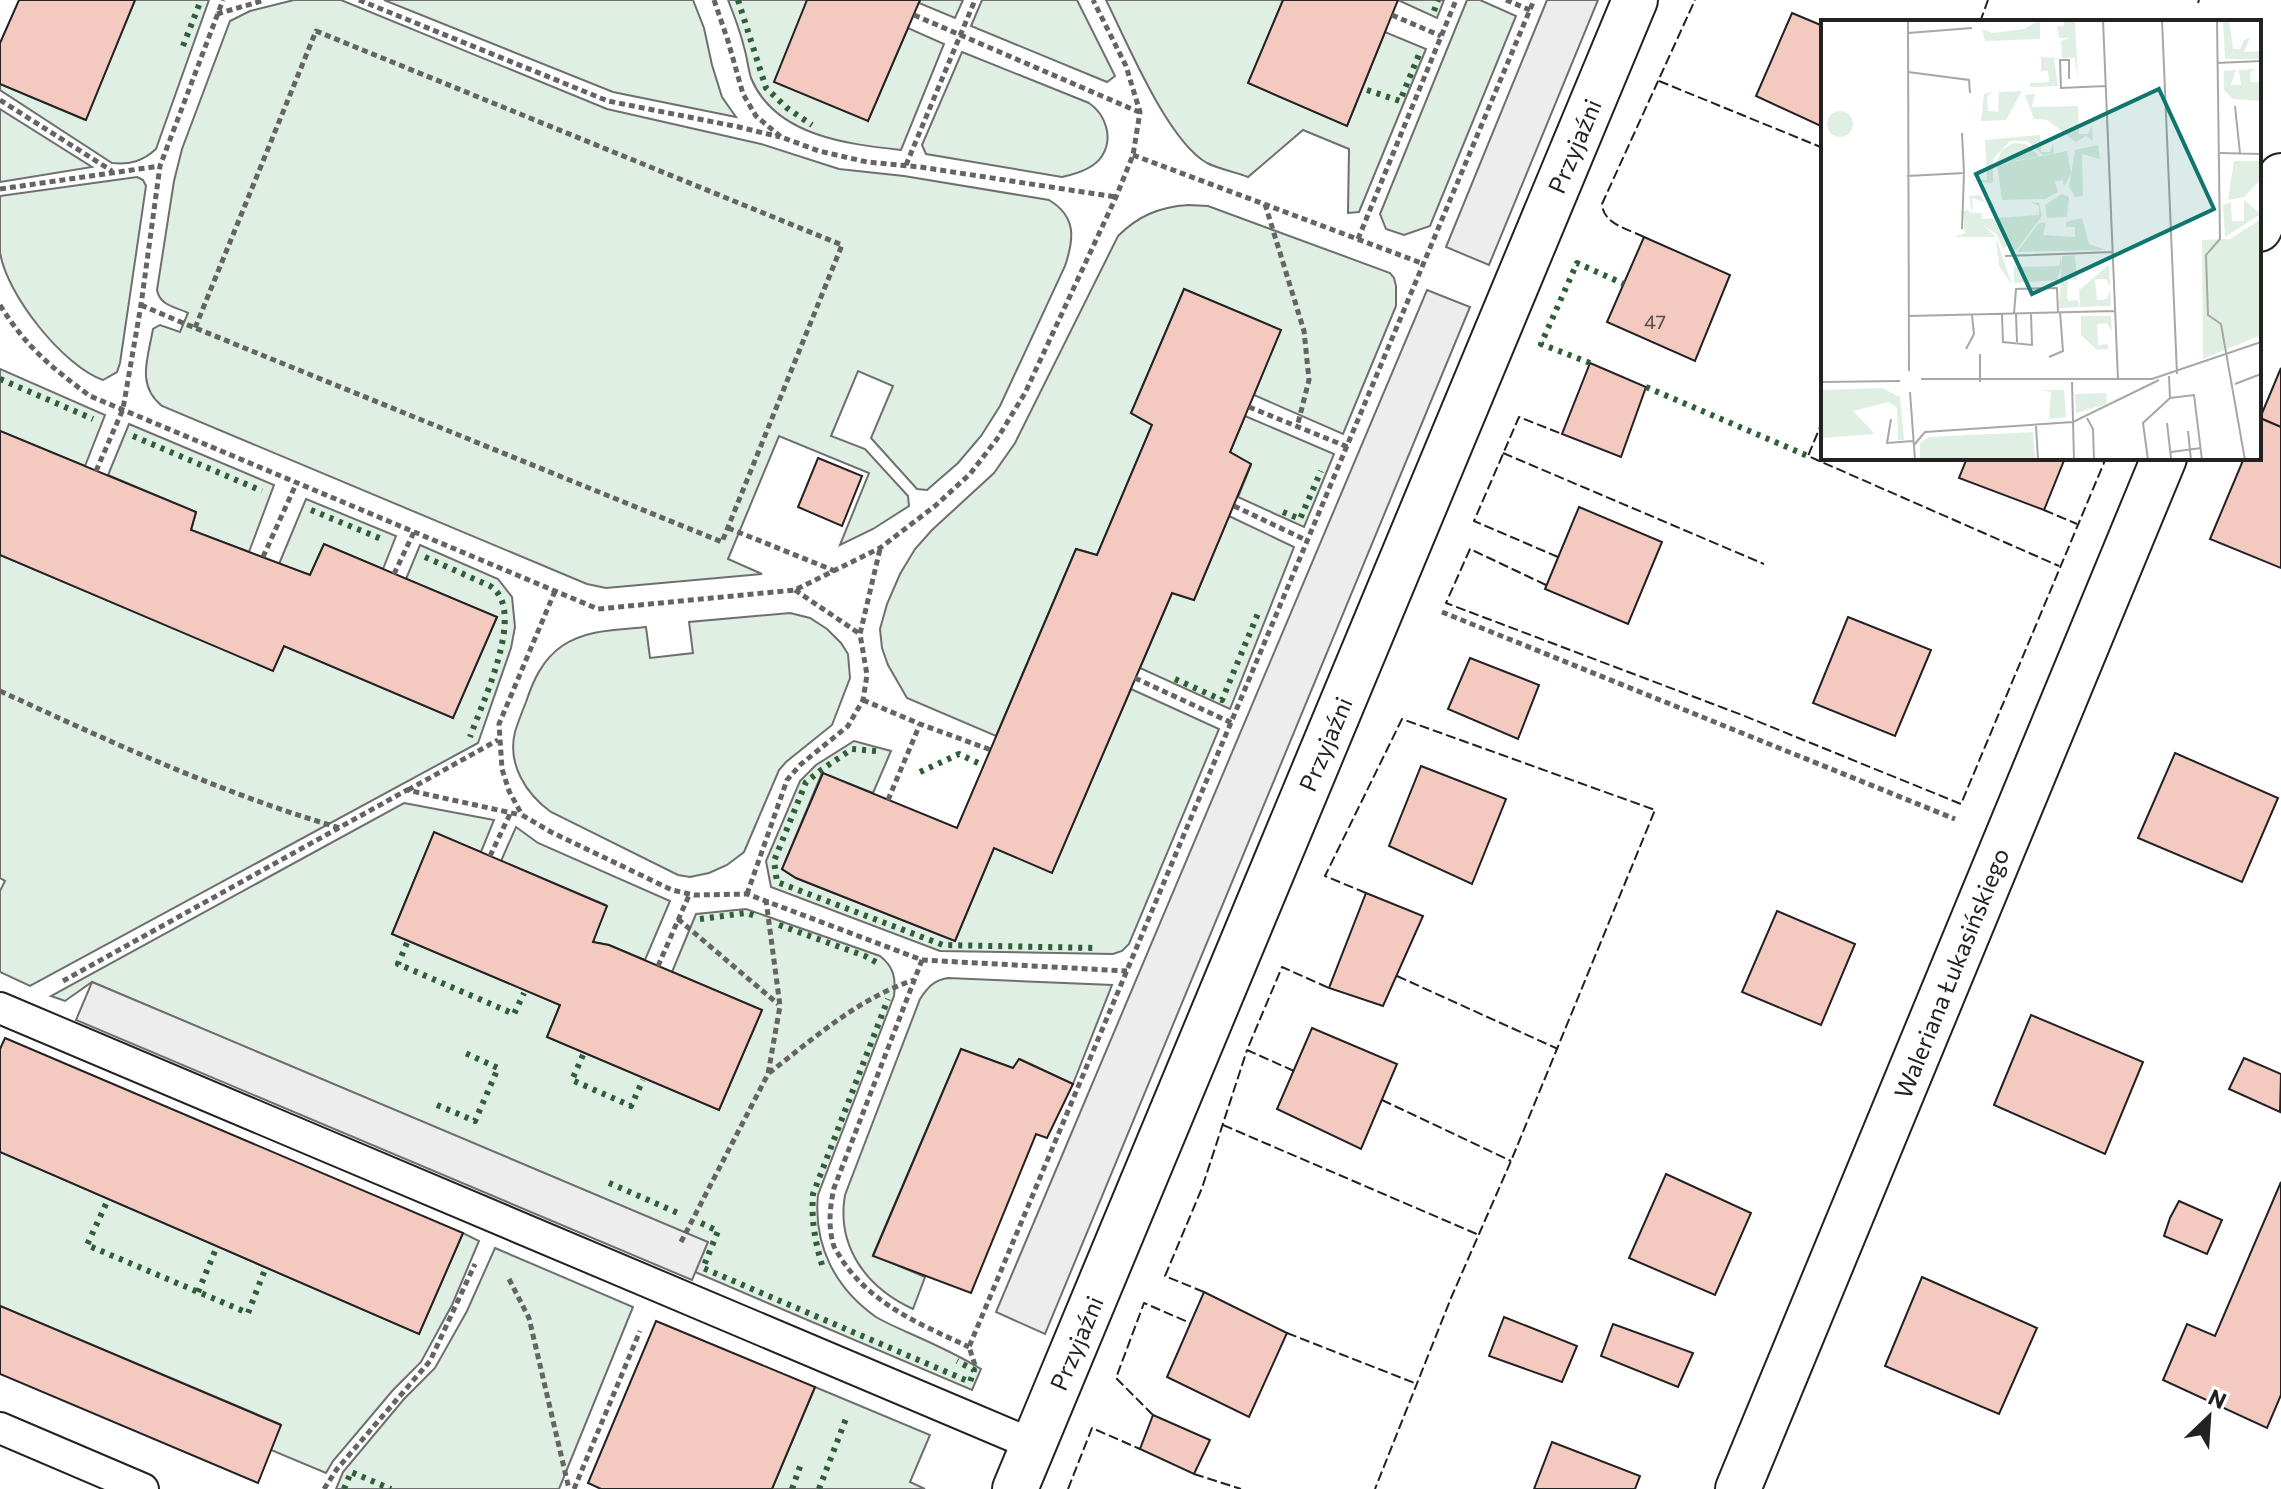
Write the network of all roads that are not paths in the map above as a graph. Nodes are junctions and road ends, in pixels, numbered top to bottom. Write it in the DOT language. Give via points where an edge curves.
graph roads {
  1 [pos="1635,0"];
  2 [pos="2281,176"];
  3 [pos="2261,224"];
  4 [pos="2163,460"];
  5 [pos="4,1010"];
  6 [pos="0,1428"];
  7 [pos="1016,1438"];
  8 [pos="143,1489"];
  9 [pos="1015,1489"];
  10 [pos="1738,1489"];
  1 -- 7 [label="street, Przyjaźni" via="1389,591"];
  2 -- 3 [label="street"];
  4 -- 10 [label="street, Waleriana Łukasińskiego"];
  5 -- 7 [label="lane"];
  6 -- 8 [label="lane"];
  7 -- 9 [label="street, Przyjaźni"];
}
